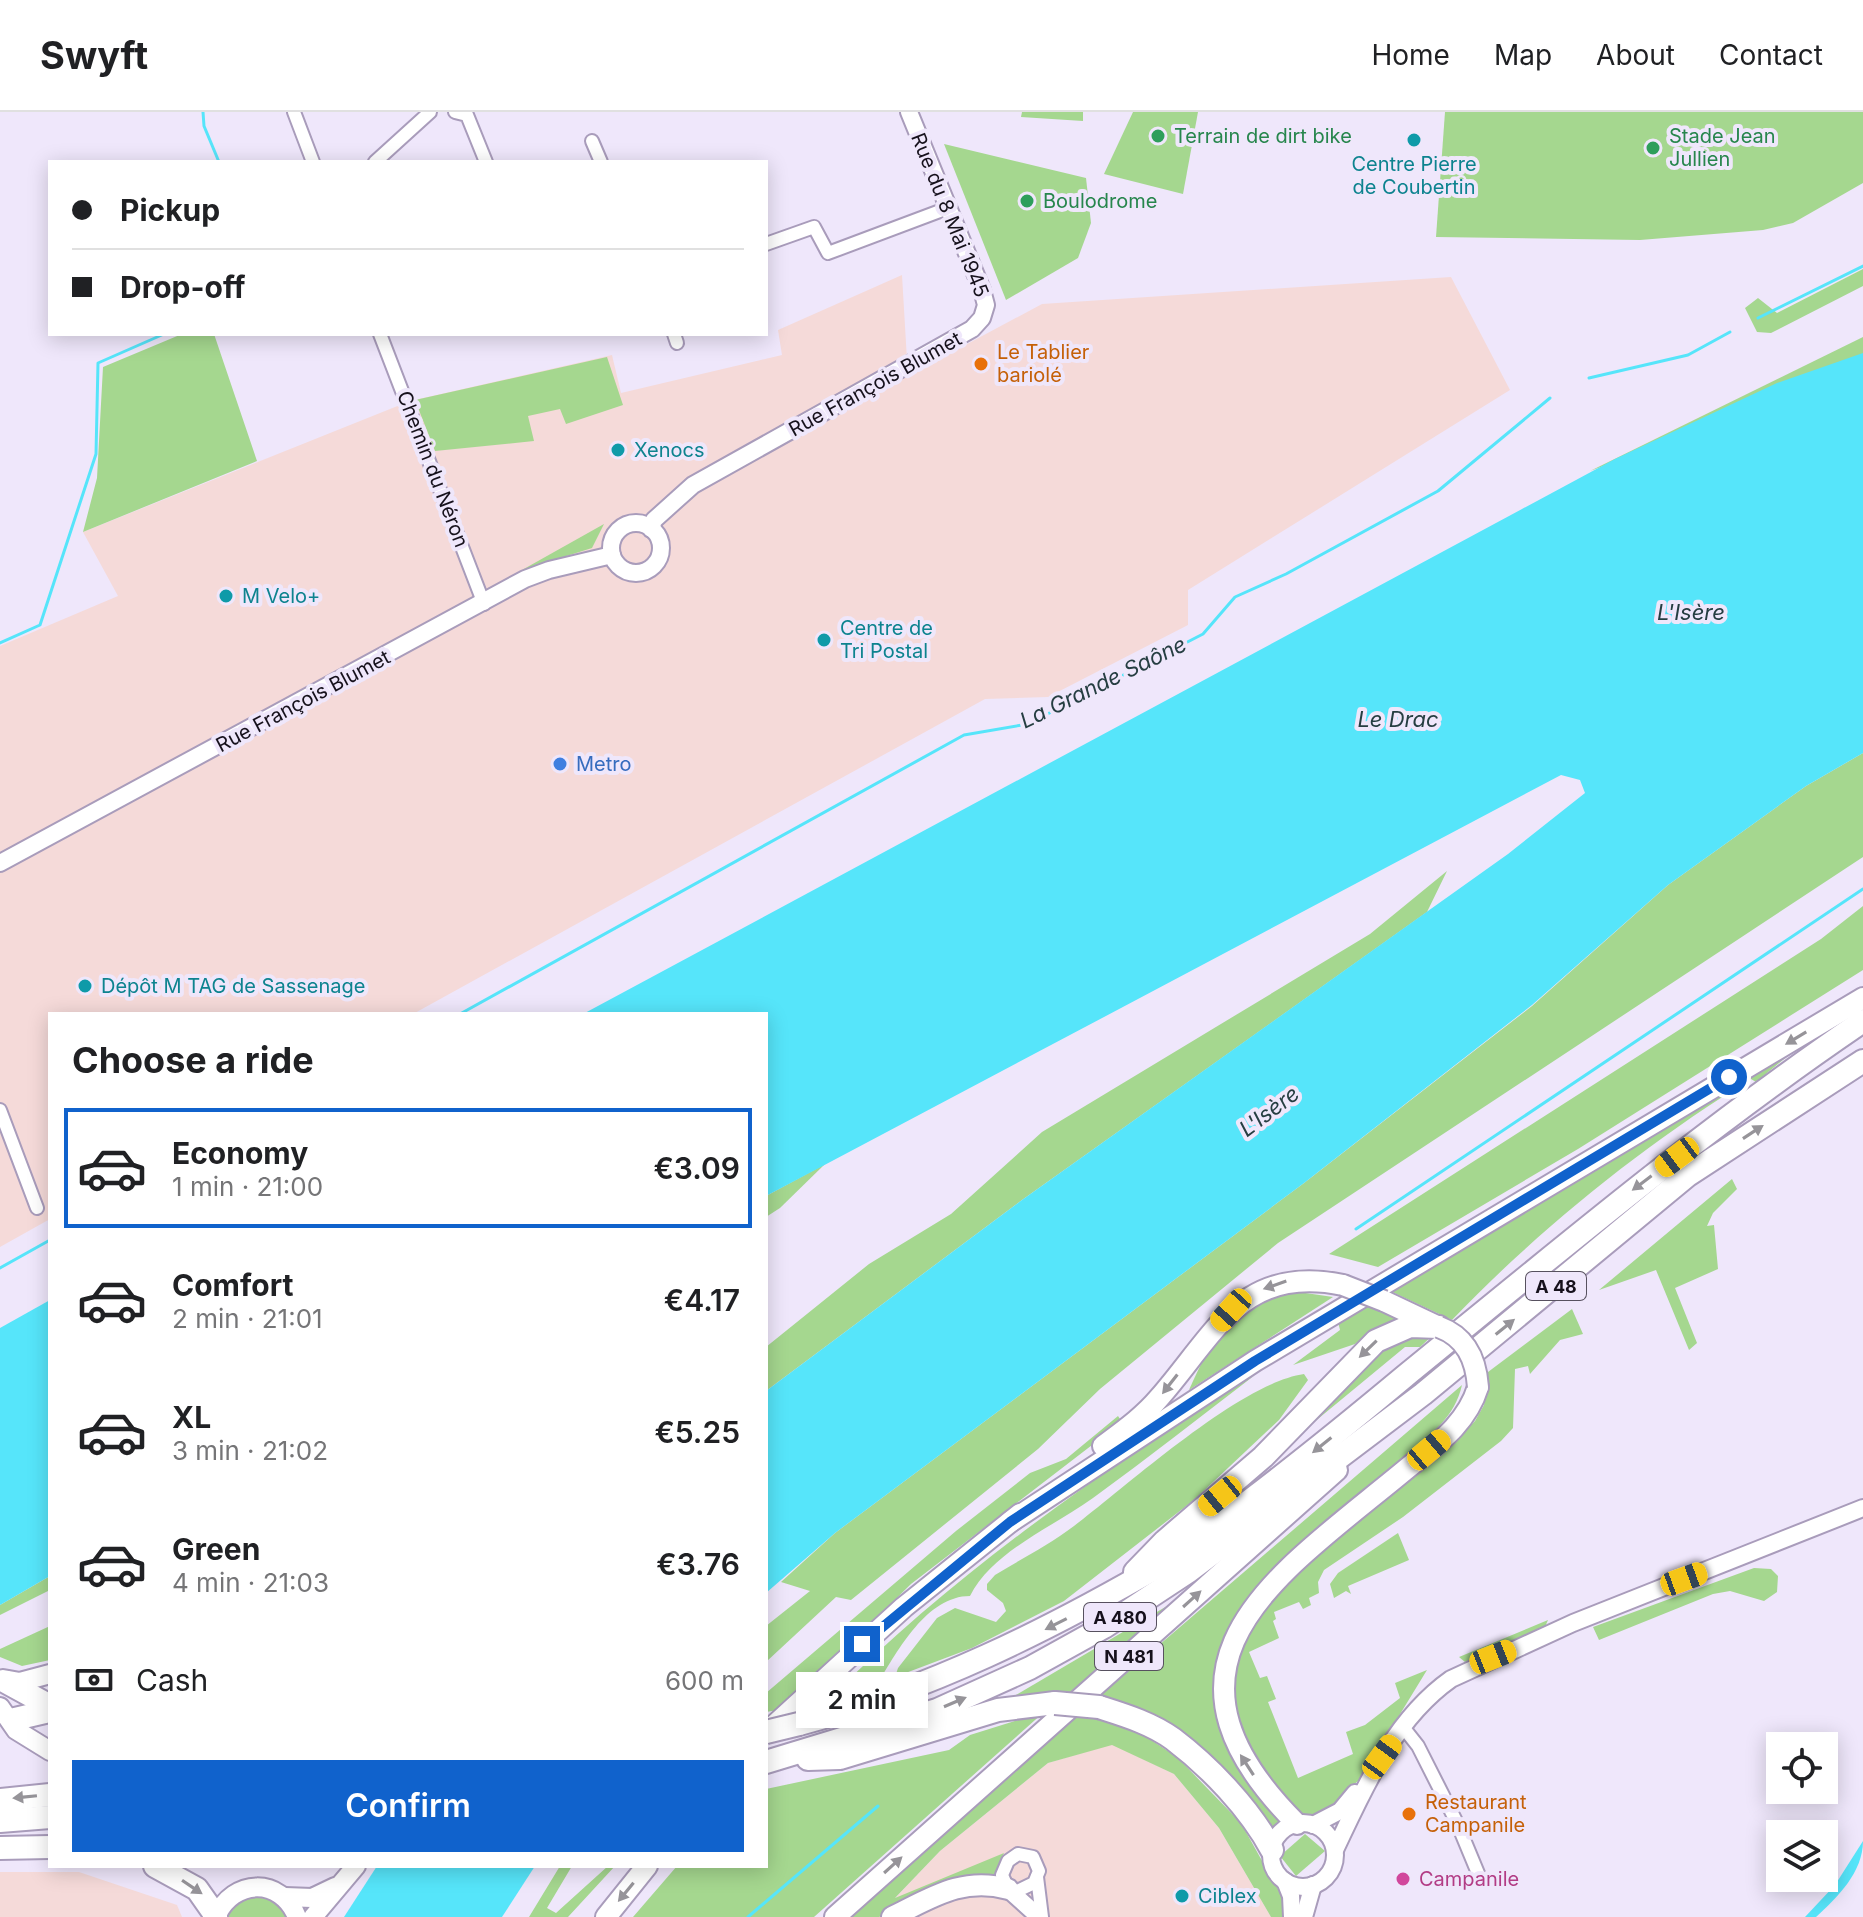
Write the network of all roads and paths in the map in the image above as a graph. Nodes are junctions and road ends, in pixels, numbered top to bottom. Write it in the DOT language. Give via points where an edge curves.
graph roads {
  1 [pos="294,112"];
  2 [pos="430,112"];
  3 [pos="455,112"];
  4 [pos="909,112"];
  5 [pos="592,141"];
  6 [pos="312,160"];
  7 [pos="377,160"];
  8 [pos="485,160"];
  9 [pos="600,160"];
  10 [pos="948,208"];
  11 [pos="768,243"];
  12 [pos="982,318"];
  13 [pos="381,336"];
  14 [pos="651,529"];
  15 [pos="612,555"];
  16 [pos="484,604"];
  17 [pos="0,863"];
  18 [pos="1863,998"];
  19 [pos="1863,1021"];
  20 [pos="1863,1061"];
  21 [pos="1,1119"];
  22 [pos="37,1208"];
  23 [pos="1439,1327"];
  24 [pos="1423,1394"];
  25 [pos="1863,1508"];
  26 [pos="1010,1522"];
  27 [pos="1123,1585"];
  28 [pos="48,1674"];
  29 [pos="3,1679"];
  30 [pos="48,1709"];
  31 [pos="4,1718"];
  32 [pos="1403,1727"];
  33 [pos="768,1731"];
  34 [pos="768,1732"];
  35 [pos="1413,1744"];
  36 [pos="48,1750"];
  37 [pos="770,1762"];
  38 [pos="1370,1777"];
  39 [pos="48,1795"];
  40 [pos="0,1800"];
  41 [pos="48,1817"];
  42 [pos="0,1821"];
  43 [pos="1305,1824"];
  44 [pos="48,1847"];
  45 [pos="0,1848"];
  46 [pos="1272,1850"];
  47 [pos="1335,1850"];
  48 [pos="159,1868"];
  49 [pos="645,1868"];
  50 [pos="352,1872"];
  51 [pos="1037,1877"];
  52 [pos="1285,1881"];
  53 [pos="1313,1885"];
  54 [pos="1010,1891"];
  55 [pos="285,1897"];
  56 [pos="216,1916"];
  57 [pos="297,1917"];
  58 [pos="313,1917"];
  59 [pos="606,1917"];
  60 [pos="835,1917"];
  61 [pos="892,1917"];
  62 [pos="1040,1917"];
  63 [pos="1292,1917"];
  64 [pos="1304,1917"];
  1 -- 6 [label="street"];
  2 -- 7 [label="street"];
  3 -- 8 [label="street" via="467,115"];
  4 -- 10 [label="street, Rue du 8 Mai 1945"];
  5 -- 9 [label="street"];
  10 -- 11 [label="street" via="828,253 814,227"];
  10 -- 12 [label="street, Rue du 8 Mai 1945" via="982,290"];
  12 -- 14 [label="street, Rue François Blumet" via="920,360 693,485 654,520"];
  13 -- 16 [label="street, Chemin du Néron"];
  14 -- 15 [label="street" via="638,523 624,527 613,539"];
  14 -- 15 [label="street" via="661,548 652,567 631,573"];
  15 -- 16 [label="street, Rue François Blumet" via="549,570"];
  16 -- 17 [label="street, Rue François Blumet"];
  18 -- 26 [label="highway, one-way" via="1268,1353"];
  19 -- 27 [label="highway, A 480, one-way" via="1630,1192 1270,1487 1166,1562"];
  24 -- 20 [label="highway, A 48, one-way" via="1688,1175"];
  21 -- 22 [label="street"];
  23 -- 26 [label="highway, one-way, bridge" via="1343,1285 1292,1280 1273,1284 1245,1299 1219,1323 1139,1420"];
  23 -- 27 [label="highway, one-way" via="1410,1326 1376,1341 1263,1457 1165,1541"];
  43 -- 23 [label="highway, one-way, bridge" via="1246,1765 1231,1730 1225,1689 1231,1651 1276,1577 1460,1423 1478,1387 1475,1365 1466,1346"];
  37 -- 24 [label="highway, A 480, one-way" via="937,1710 1104,1627 1189,1571"];
  60 -- 24 [label="highway, N 481, one-way"];
  25 -- 32 [label="street" via="1493,1657 1437,1689"];
  26 -- 33 [label="highway" via="904,1607"];
  27 -- 34 [label="highway, A 480, one-way, bridge" via="971,1665 864,1707"];
  28 -- 29 [label="main road"];
  29 -- 30 [label="highway"];
  30 -- 31 [label="highway"];
  31 -- 36 [label="main road"];
  32 -- 35 [label="street"];
  32 -- 38 [label="street"];
  35 -- 35 [label="street" via="1412,1751 1480,1878 1458,1825"];
  37 -- 46 [label="highway, bridge" via="840,1758 998,1710 1055,1703 1099,1707 1172,1738 1242,1807"];
  38 -- 43 [label="street" via="1340,1811"];
  38 -- 47 [label="street"];
  39 -- 40 [label="highway, one-way"];
  41 -- 42 [label="highway"];
  43 -- 46 [label="street" via="1280,1833"];
  43 -- 47 [label="street" via="1327,1834"];
  44 -- 45 [label="highway"];
  46 -- 52 [label="street" via="1274,1867"];
  47 -- 53 [label="street" via="1332,1868"];
  48 -- 56 [label="highway, one-way" via="197,1889"];
  49 -- 59 [label="highway, one-way"];
  50 -- 55 [label="main road" via="312,1898"];
  50 -- 58 [label="main road"];
  51 -- 54 [label="street" via="1029,1887"];
  51 -- 54 [label="street" via="1033,1857 1018,1854 1004,1868 1003,1882"];
  51 -- 62 [label="street"];
  52 -- 53 [label="street"];
  52 -- 63 [label="street"];
  53 -- 64 [label="street"];
  54 -- 61 [label="highway" via="963,1884"];
  54 -- 62 [label="street"];
  55 -- 56 [label="main road" via="259,1886 245,1888 233,1894"];
  55 -- 57 [label="main road"];
}
